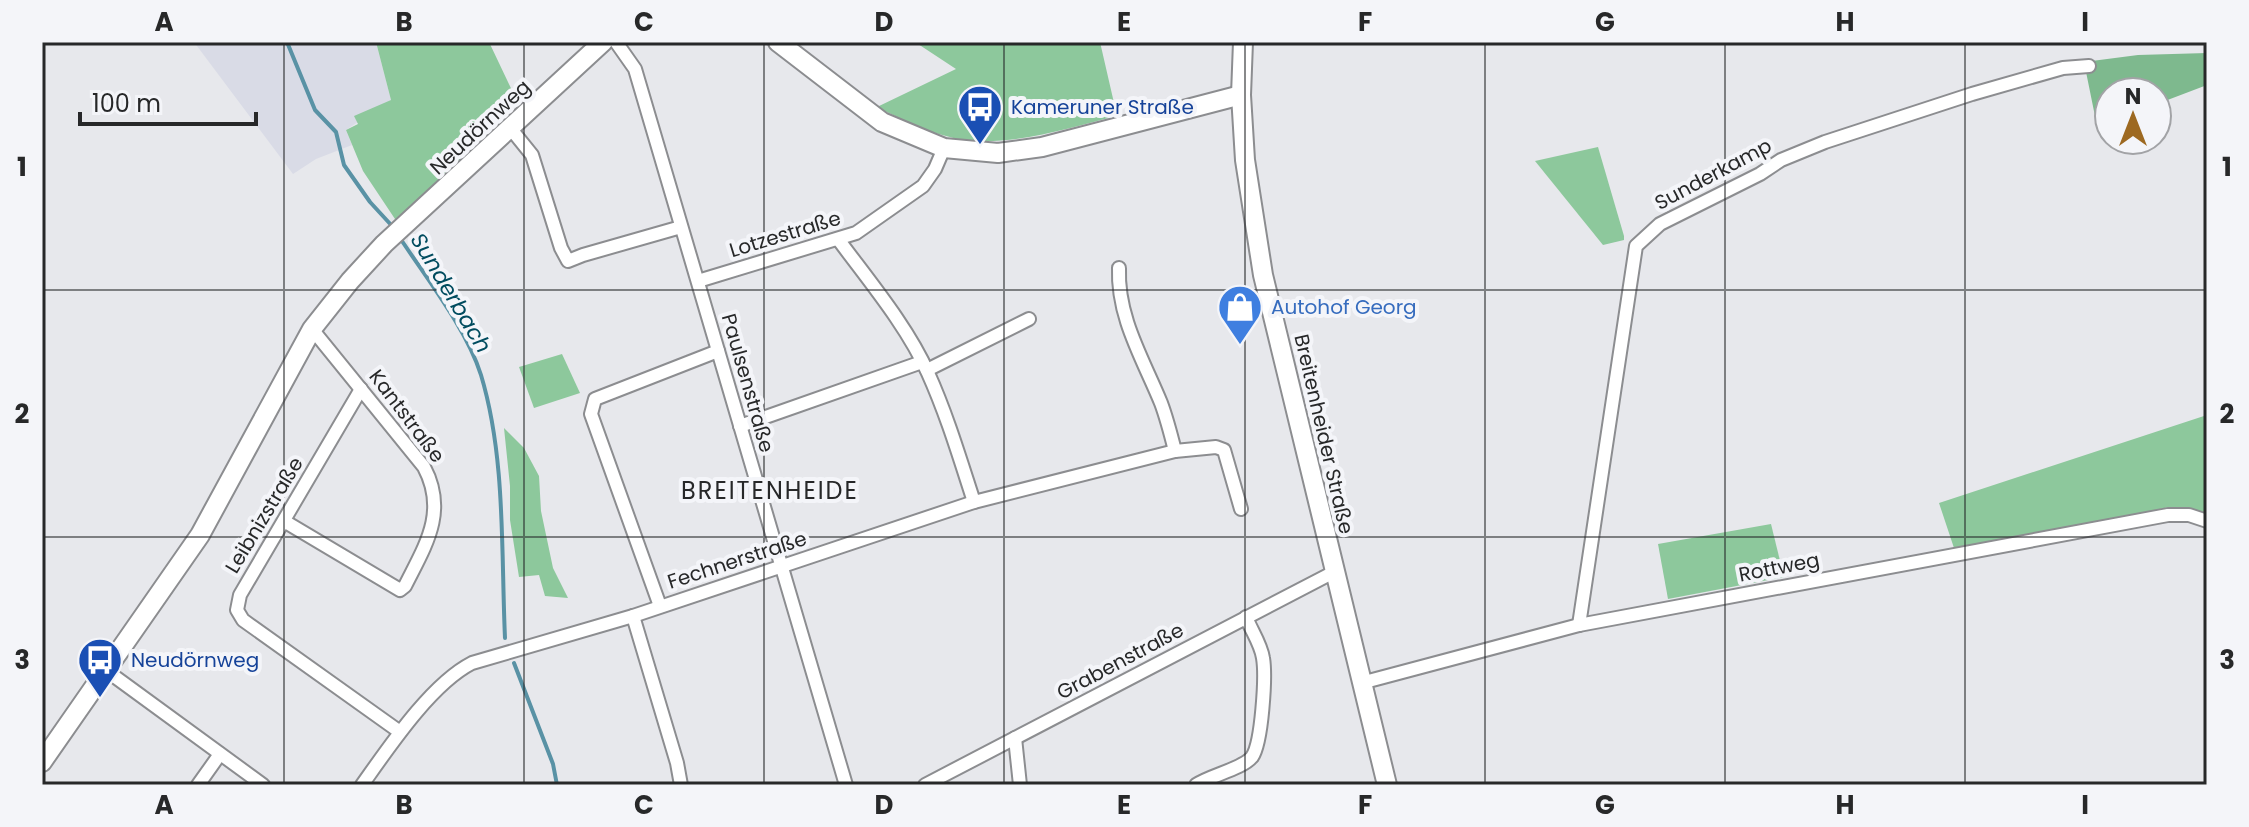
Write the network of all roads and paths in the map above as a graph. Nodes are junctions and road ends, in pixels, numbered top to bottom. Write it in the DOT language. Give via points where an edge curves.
graph roads {
  1 [pos="603,42"];
  2 [pos="616,42"];
  3 [pos="778,42"];
  4 [pos="1243,42"];
  5 [pos="2089,66"];
  6 [pos="1241,95"];
  7 [pos="511,129"];
  8 [pos="944,148"];
  9 [pos="681,227"];
  10 [pos="838,239"];
  11 [pos="1119,268"];
  12 [pos="698,281"];
  13 [pos="1029,319"];
  14 [pos="312,329"];
  15 [pos="718,351"];
  16 [pos="925,366"];
  17 [pos="361,389"];
  18 [pos="740,426"];
  19 [pos="1175,451"];
  20 [pos="974,502"];
  21 [pos="1241,509"];
  22 [pos="284,521"];
  23 [pos="2207,521"];
  24 [pos="780,567"];
  25 [pos="1334,572"];
  26 [pos="660,606"];
  27 [pos="633,616"];
  28 [pos="1246,617"];
  29 [pos="1579,625"];
  30 [pos="107,671"];
  31 [pos="1361,683"];
  32 [pos="400,732"];
  33 [pos="1015,738"];
  34 [pos="220,754"];
  35 [pos="42,762"];
  36 [pos="198,785"];
  37 [pos="263,785"];
  38 [pos="362,785"];
  39 [pos="681,785"];
  40 [pos="846,785"];
  41 [pos="925,785"];
  42 [pos="1020,785"];
  43 [pos="1196,785"];
  44 [pos="1387,785"];
  1 -- 7 [label="street, Neudörnweg"];
  2 -- 9 [label="street, Paulsenstraße" via="635,69"];
  3 -- 8 [label="street" via="882,122"];
  4 -- 6 [label="street, Breitenheider Straße"];
  5 -- 29 [label="street, Sunderkamp" via="2063,68 1972,94 1825,142 1781,160 1645,236 1636,246"];
  6 -- 8 [label="street" via="1042,147 998,153"];
  6 -- 25 [label="street, Breitenheider Straße" via="1263,275"];
  7 -- 9 [label="street" via="532,155 568,261"];
  7 -- 14 [label="street, Neudörnweg" via="350,281"];
  8 -- 10 [label="street, Lotzestraße" via="923,186 856,233"];
  9 -- 12 [label="street, Paulsenstraße"];
  10 -- 12 [label="street, Lotzestraße"];
  10 -- 16 [label="street"];
  11 -- 19 [label="street" via="1131,337 1162,405"];
  12 -- 15 [label="street, Paulsenstraße"];
  13 -- 16 [label="street"];
  14 -- 17 [label="street, Kantstraße"];
  14 -- 30 [label="street, Neudörnweg" via="200,535"];
  15 -- 18 [label="street, Paulsenstraße"];
  15 -- 26 [label="street" via="591,405"];
  16 -- 18 [label="street"];
  16 -- 20 [label="street"];
  17 -- 22 [label="street, Leibnizstraße"];
  17 -- 22 [label="street, Kantstraße" via="424,467 433,490 433,527 405,586 395,589"];
  18 -- 24 [label="street, Paulsenstraße"];
  19 -- 20 [label="street, Fechnerstraße"];
  19 -- 21 [label="street, Fechnerstraße" via="1224,450"];
  20 -- 24 [label="street, Fechnerstraße"];
  22 -- 32 [label="street, Leibnizstraße" via="240,595 238,613"];
  23 -- 29 [label="street, Rottweg" via="2168,515"];
  24 -- 26 [label="street, Fechnerstraße"];
  24 -- 40 [label="street, Paulsenstraße"];
  25 -- 28 [label="street, Grabenstraße"];
  25 -- 31 [label="street, Breitenheider Straße"];
  26 -- 27 [label="street, Fechnerstraße"];
  27 -- 32 [label="street, Fechnerstraße" via="472,663 456,671"];
  27 -- 39 [label="street"];
  28 -- 33 [label="street, Grabenstraße"];
  28 -- 43 [label="street" via="1263,655 1257,746 1239,767"];
  29 -- 31 [label="street, Rottweg"];
  30 -- 34 [label="street"];
  30 -- 35 [label="street, Neudörnweg"];
  31 -- 44 [label="street, Breitenheider Straße"];
  32 -- 38 [label="street, Fechnerstraße"];
  33 -- 41 [label="street, Grabenstraße"];
  33 -- 42 [label="street"];
  34 -- 36 [label="street"];
  34 -- 37 [label="street"];
}
